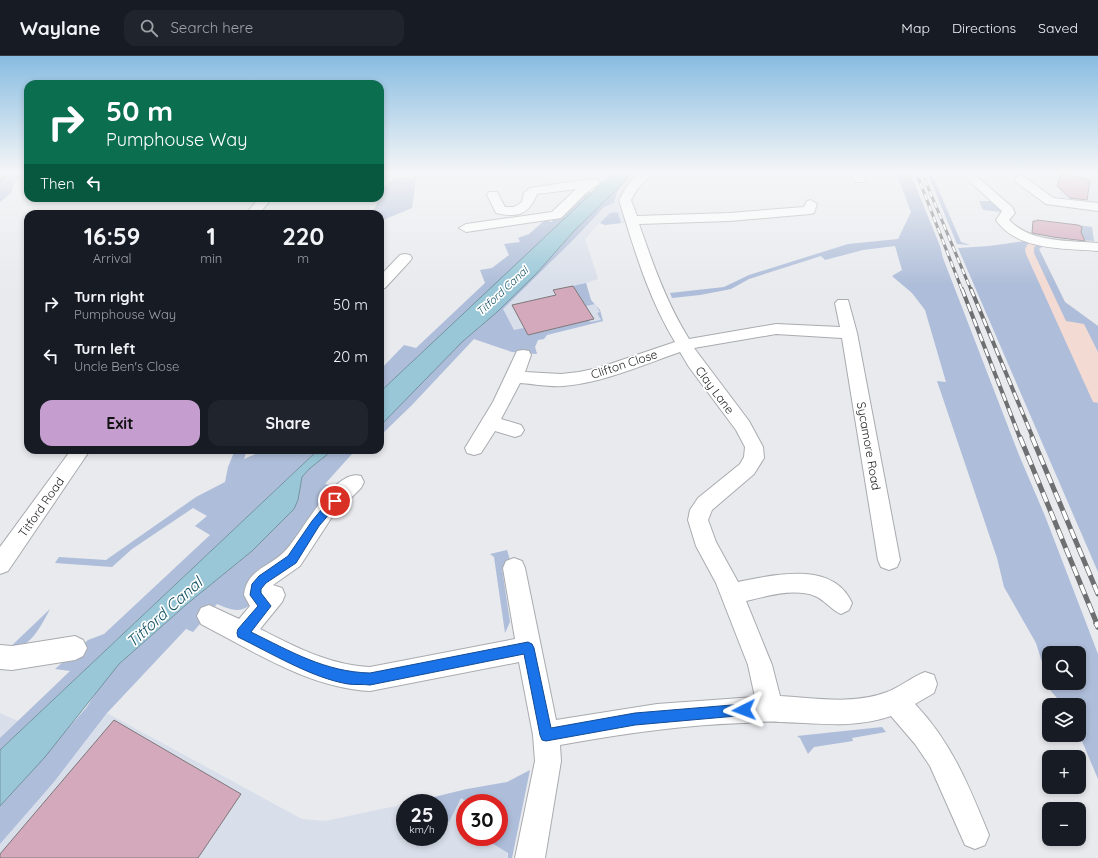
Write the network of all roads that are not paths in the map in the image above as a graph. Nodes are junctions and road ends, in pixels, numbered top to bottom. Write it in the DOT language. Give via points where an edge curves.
graph roads {
  1 [pos="500,209"];
  2 [pos="520,209"];
  3 [pos="562,209"];
  4 [pos="629,209"];
  5 [pos="810,209"];
  6 [pos="1007,209"];
  7 [pos="631,220"];
  8 [pos="466,228"];
  9 [pos="1098,247"];
  10 [pos="404,258"];
  11 [pos="384,281"];
  12 [pos="843,303"];
  13 [pos="849,333"];
  14 [pos="684,345"];
  15 [pos="523,354"];
  16 [pos="516,377"];
  17 [pos="491,423"];
  18 [pos="516,430"];
  19 [pos="474,448"];
  20 [pos="78,454"];
  21 [pos="354,482"];
  22 [pos="889,560"];
  23 [pos="0,564"];
  24 [pos="514,568"];
  25 [pos="732,594"];
  26 [pos="840,603"];
  27 [pos="209,616"];
  28 [pos="242,633"];
  29 [pos="75,648"];
  30 [pos="528,648"];
  31 [pos="0,657"];
  32 [pos="925,684"];
  33 [pos="895,702"];
  34 [pos="770,708"];
  35 [pos="546,735"];
  36 [pos="975,835"];
  37 [pos="530,858"];
  1 -- 2 [label="street" via="514,212"];
  3 -- 8 [label="street" via="556,215"];
  4 -- 7 [label="street, Clay Lane"];
  5 -- 7 [label="street" via="729,217"];
  6 -- 9 [label="street" via="1009,213 1003,218 1004,222 1025,238"];
  7 -- 14 [label="street, Clay Lane" via="659,299"];
  10 -- 11 [label="street"];
  12 -- 13 [label="street, Sycamore Road"];
  13 -- 14 [label="street" via="776,329"];
  13 -- 22 [label="street, Sycamore Road"];
  14 -- 16 [label="street, Clifton Close" via="579,378 561,380"];
  14 -- 25 [label="street, Clay Lane" via="743,426 754,447 751,464 742,475 705,504 700,510 698,520 707,546"];
  15 -- 16 [label="street"];
  16 -- 17 [label="street"];
  17 -- 18 [label="street"];
  17 -- 19 [label="street"];
  20 -- 23 [label="street, Titford Road"];
  21 -- 28 [label="street" via="325,511 292,559 256,587 255,595 270,600"];
  24 -- 30 [label="street"];
  25 -- 26 [label="street" via="775,585 812,584 828,591"];
  25 -- 34 [label="street, Clay Lane" via="760,665"];
  27 -- 28 [label="street"];
  28 -- 30 [label="street" via="294,659 331,674 349,678 370,679"];
  29 -- 31 [label="street" via="12,658"];
  30 -- 35 [label="street"];
  32 -- 33 [label="street"];
  33 -- 34 [label="street" via="858,712"];
  33 -- 36 [label="street" via="916,723 932,745"];
  34 -- 35 [label="street" via="635,719"];
  35 -- 37 [label="street" via="547,771"];
}
